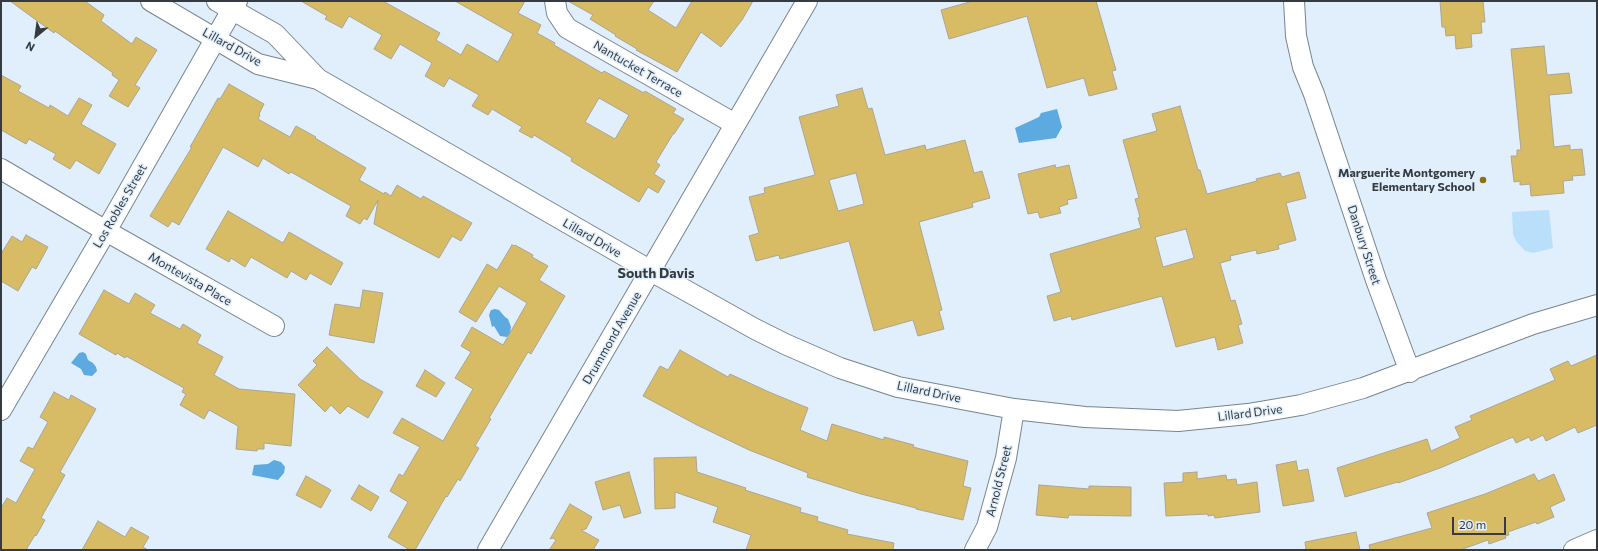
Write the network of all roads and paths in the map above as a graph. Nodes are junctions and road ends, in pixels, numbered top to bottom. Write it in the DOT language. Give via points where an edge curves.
graph roads {
  1 [pos="151,1"];
  2 [pos="555,1"];
  3 [pos="1294,1"];
  4 [pos="229,4"];
  5 [pos="799,4"];
  6 [pos="216,39"];
  7 [pos="318,79"];
  8 [pos="736,124"];
  9 [pos="1,169"];
  10 [pos="106,231"];
  11 [pos="651,271"];
  12 [pos="1597,305"];
  13 [pos="274,326"];
  14 [pos="1410,372"];
  15 [pos="1014,409"];
  16 [pos="1,410"];
  17 [pos="1597,540"];
  18 [pos="488,550"];
  19 [pos="975,550"];
  20 [pos="1574,550"];
  1 -- 6 [label="street, Lillard Drive"];
  2 -- 8 [label="street, Nantucket Terrace" via="557,13 567,28"];
  3 -- 14 [label="street, Danbury Street" via="1296,36 1303,67"];
  4 -- 6 [label="street, Los Robles Street"];
  4 -- 7 [label="street, Lillard Drive" via="275,34"];
  5 -- 8 [label="street, Drummond Avenue"];
  6 -- 7 [label="street, Lillard Drive" via="258,64"];
  6 -- 10 [label="street, Los Robles Street"];
  7 -- 11 [label="street, Lillard Drive"];
  8 -- 11 [label="street, Drummond Avenue"];
  9 -- 10 [label="street, Montevista Place"];
  10 -- 13 [label="street, Montevista Place"];
  10 -- 16 [label="street, Los Robles Street"];
  11 -- 15 [label="street, Lillard Drive" via="755,329 840,368 898,387"];
  11 -- 18 [label="street, Drummond Avenue"];
  12 -- 14 [label="street, Lillard Drive" via="1533,324"];
  14 -- 15 [label="street, Lillard Drive" via="1301,406 1185,420 1085,417"];
  15 -- 19 [label="street, Arnold Street" via="1006,458 987,527"];
  17 -- 20 [label="street"];
}
